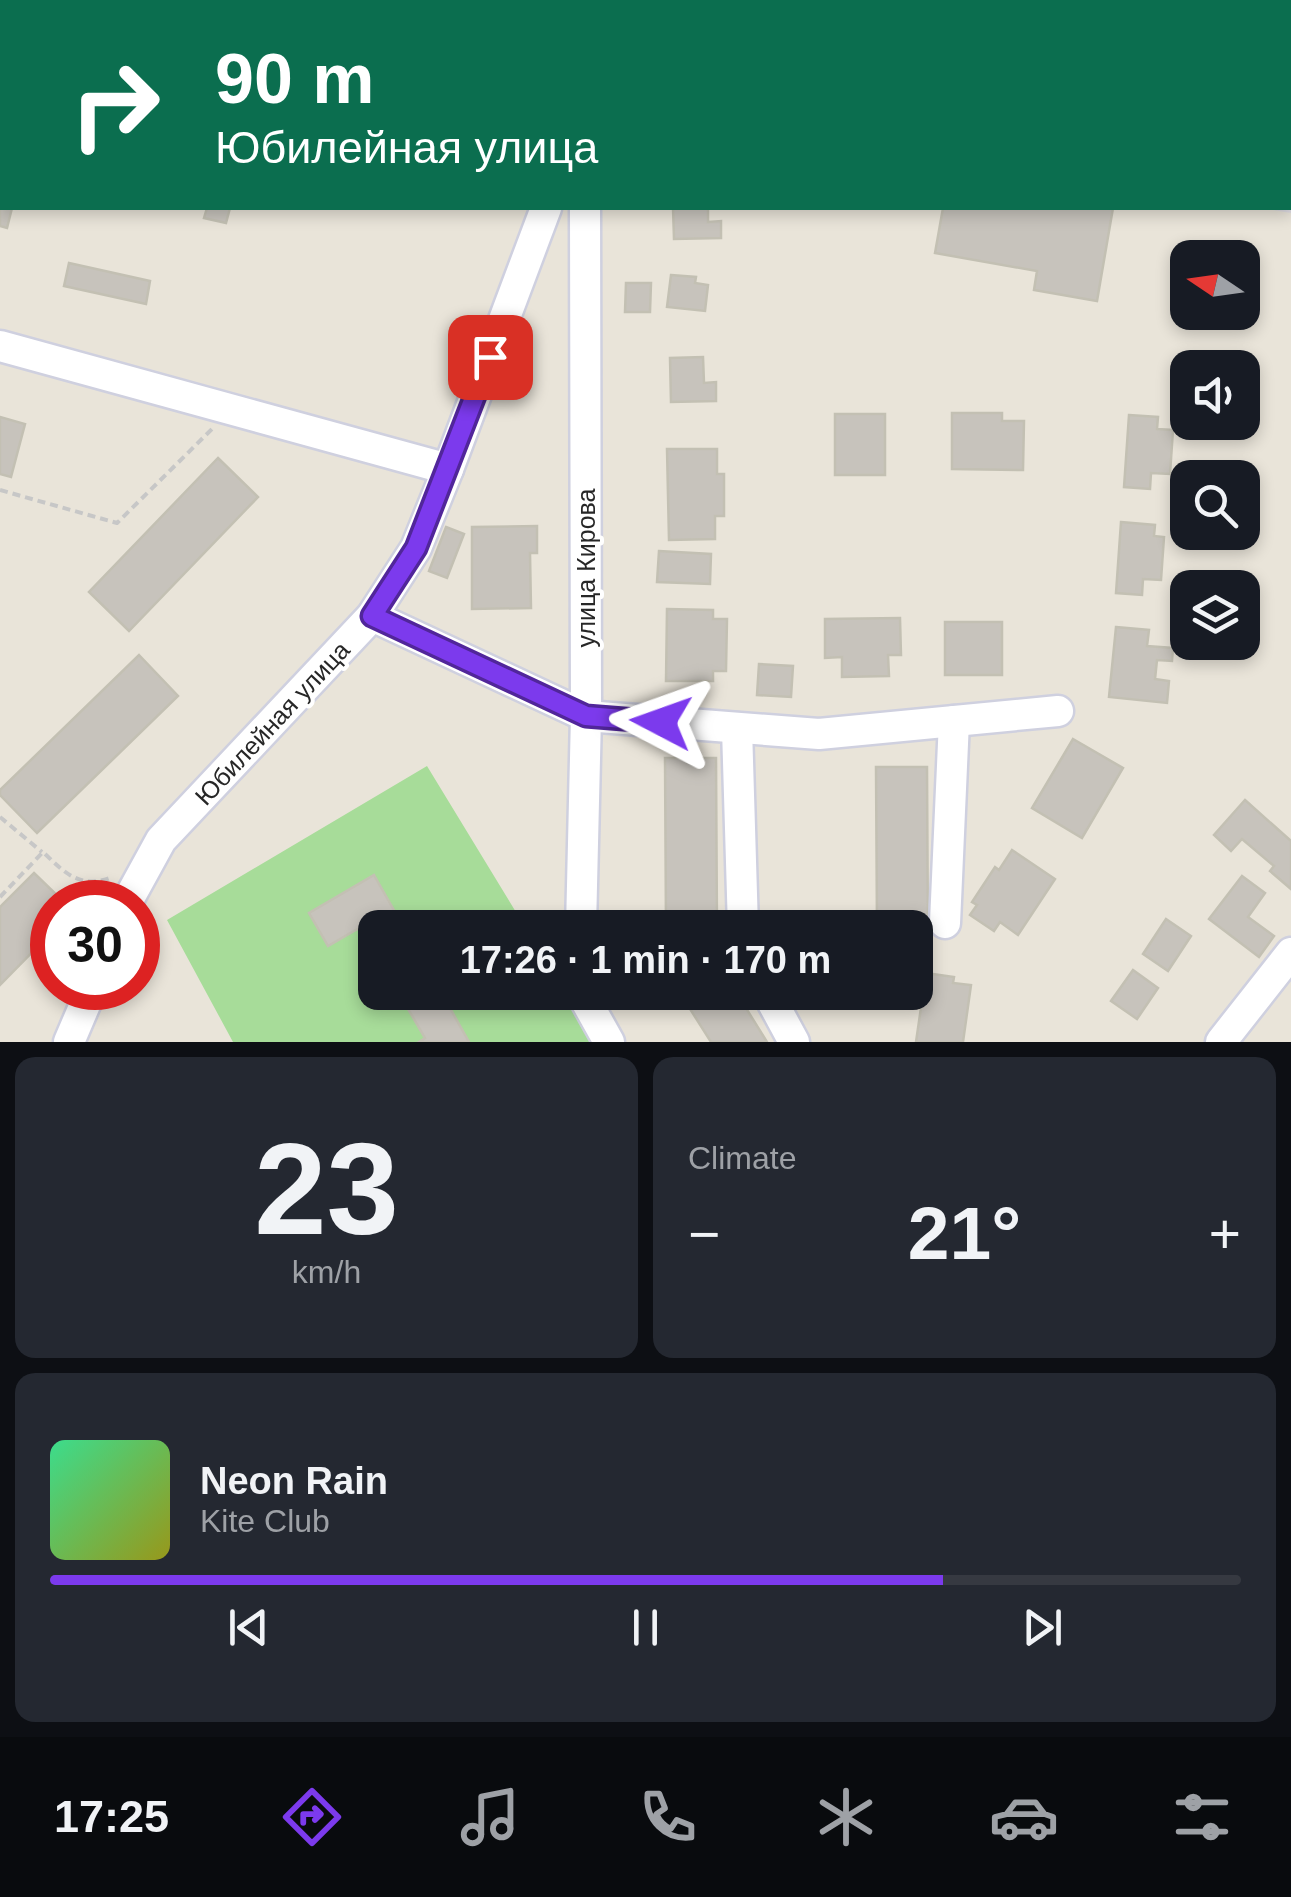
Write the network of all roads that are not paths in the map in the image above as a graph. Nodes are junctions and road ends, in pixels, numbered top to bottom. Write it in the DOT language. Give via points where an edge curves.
graph roads {
  1 [pos="545,210"];
  2 [pos="585,210"];
  3 [pos="0,346"];
  4 [pos="448,469"];
  5 [pos="372,616"];
  6 [pos="1058,711"];
  7 [pos="586,716"];
  8 [pos="954,721"];
  9 [pos="736,728"];
  10 [pos="139,880"];
  11 [pos="581,910"];
  12 [pos="742,910"];
  13 [pos="945,923"];
  14 [pos="1291,953"];
  15 [pos="83,1010"];
  16 [pos="591,1010"];
  17 [pos="777,1010"];
  18 [pos="69,1042"];
  19 [pos="609,1042"];
  20 [pos="794,1042"];
  21 [pos="1221,1042"];
  1 -- 4 [label="street, Юбилейная улица"];
  2 -- 7 [label="street, улица Кирова"];
  3 -- 4 [label="street"];
  4 -- 5 [label="street, Юбилейная улица" via="416,548"];
  5 -- 7 [label="street"];
  5 -- 10 [label="street, Юбилейная улица" via="161,840"];
  6 -- 8 [label="street"];
  7 -- 9 [label="street"];
  7 -- 11 [label="street, улица Кирова"];
  8 -- 9 [label="street" via="819,734"];
  8 -- 13 [label="street"];
  9 -- 12 [label="street"];
  14 -- 21 [label="street"];
  15 -- 18 [label="street"];
  16 -- 19 [label="street"];
  17 -- 20 [label="street"];
}
